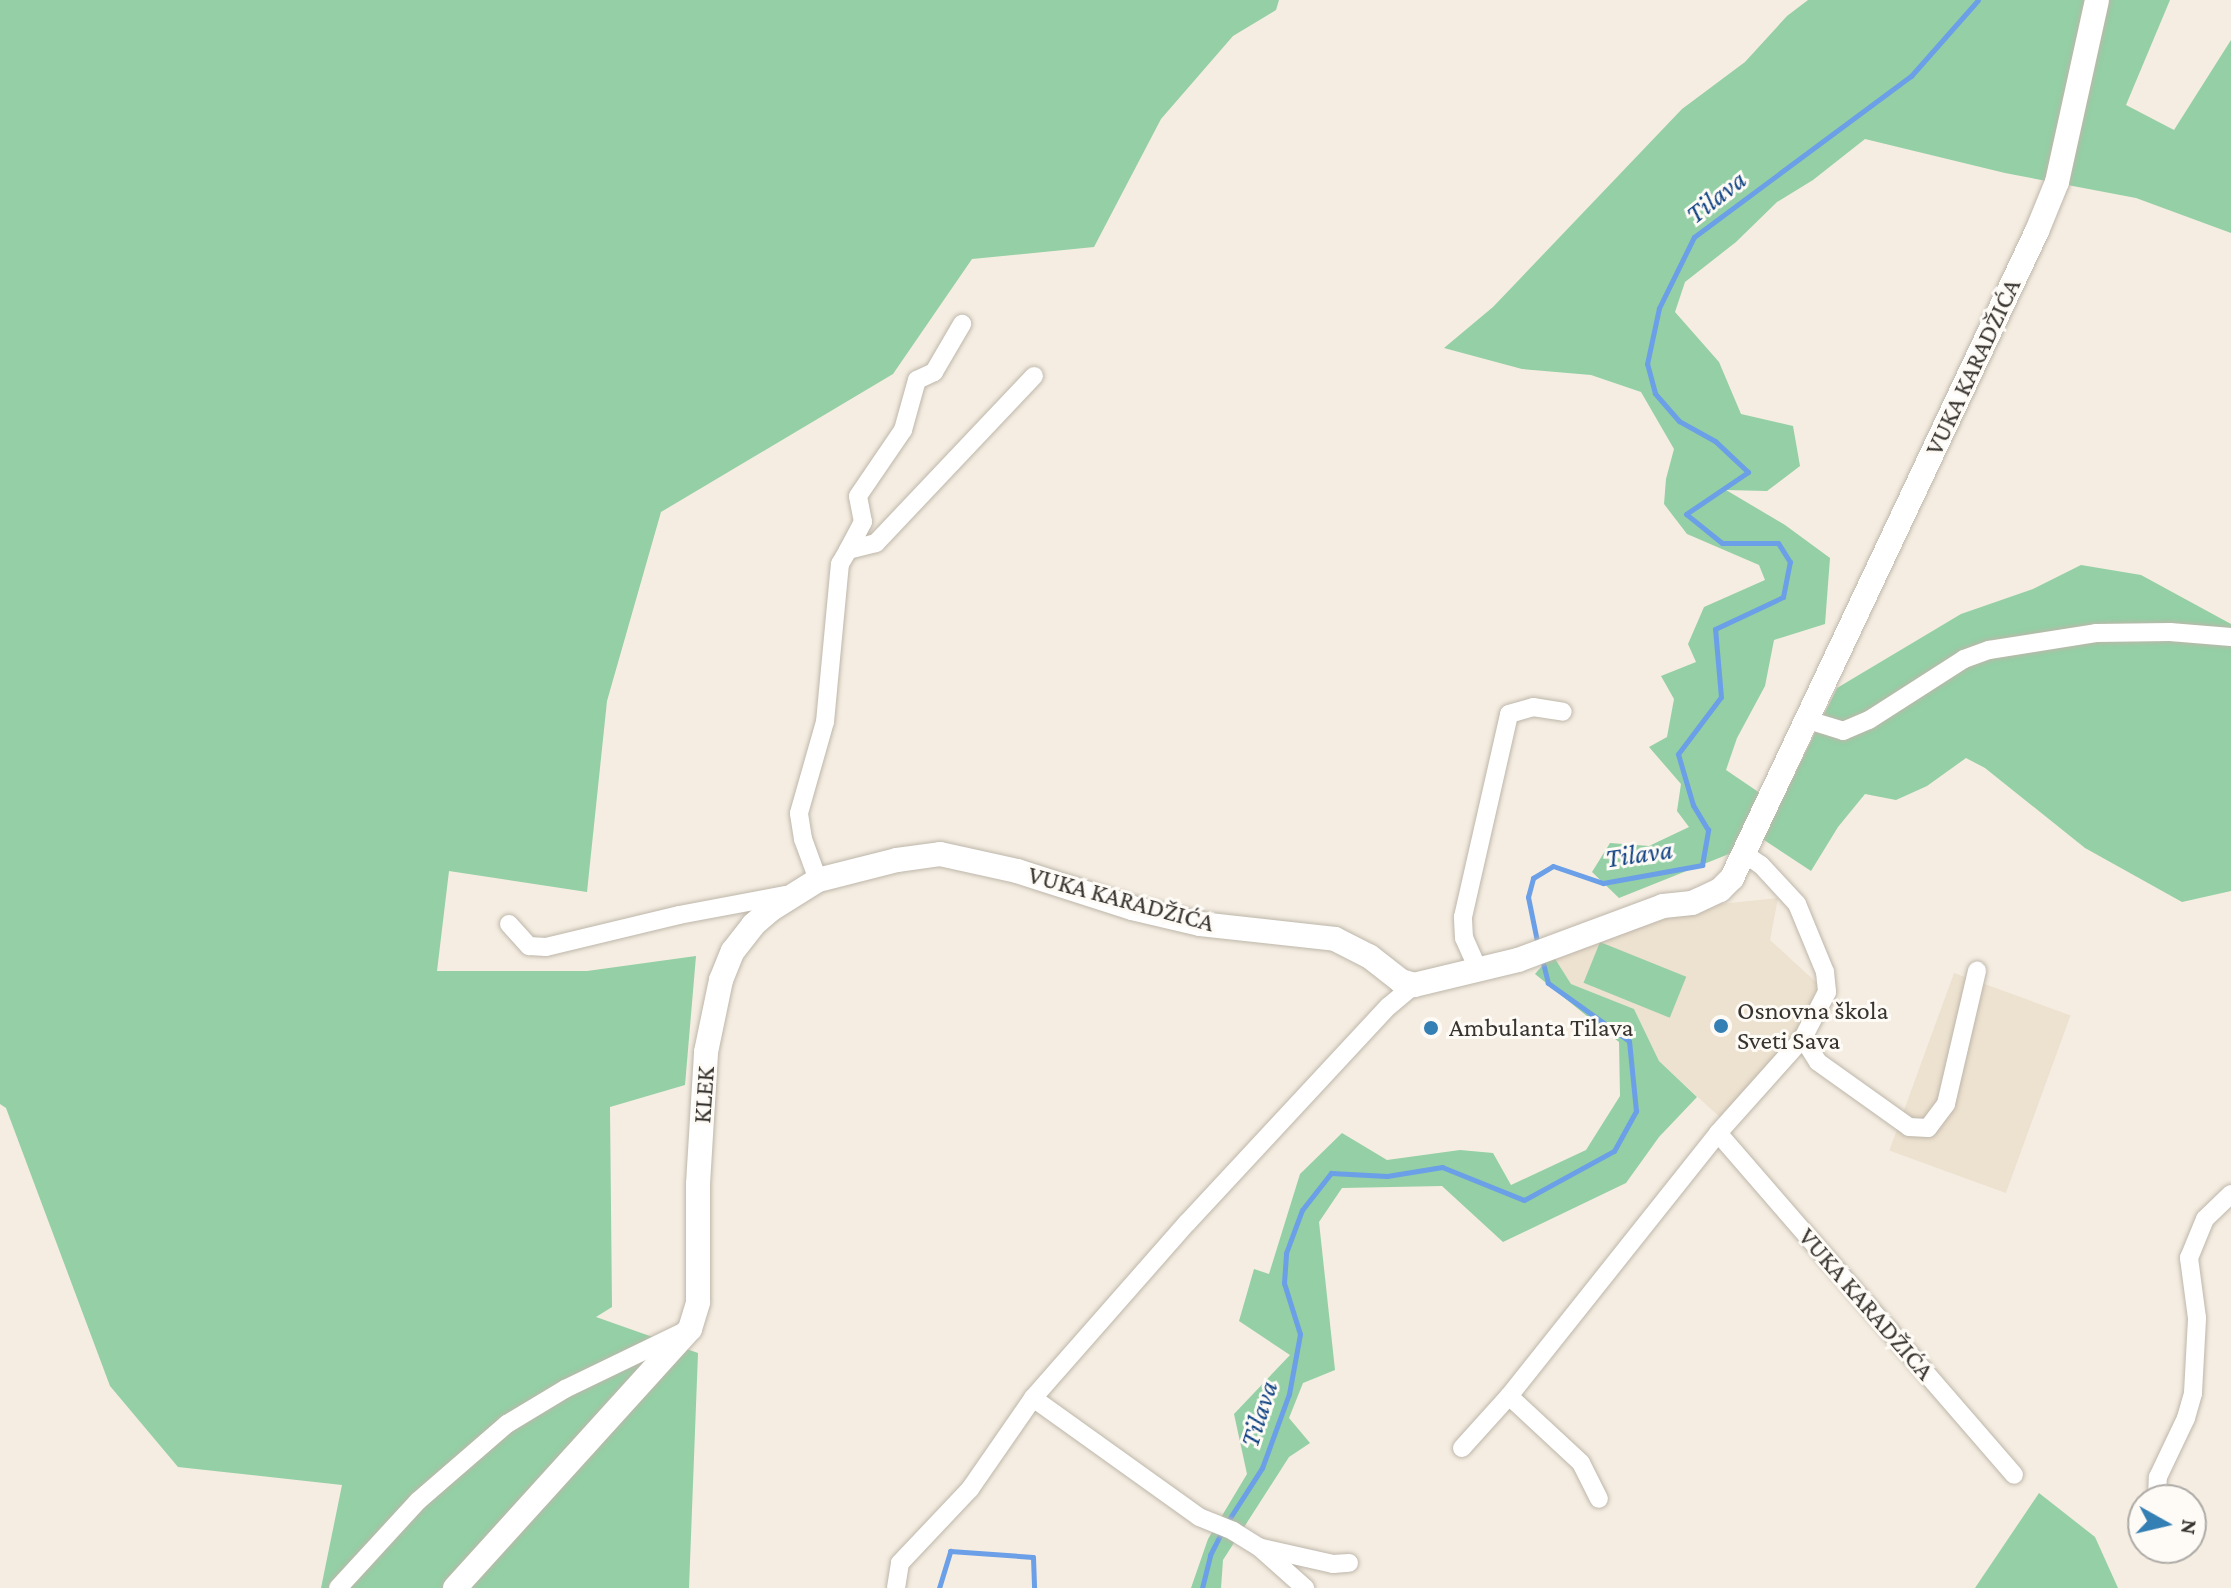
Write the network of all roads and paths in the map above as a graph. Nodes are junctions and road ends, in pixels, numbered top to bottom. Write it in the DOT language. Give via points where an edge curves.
graph roads {
  1 [pos="2097,0"];
  2 [pos="962,324"];
  3 [pos="1034,376"];
  4 [pos="848,550"];
  5 [pos="2231,637"];
  6 [pos="1563,712"];
  7 [pos="1808,720"];
  8 [pos="1745,854"];
  9 [pos="818,880"];
  10 [pos="797,893"];
  11 [pos="509,924"];
  12 [pos="1477,967"];
  13 [pos="1977,971"];
  14 [pos="1414,985"];
  15 [pos="1803,1038"];
  16 [pos="1718,1133"];
  17 [pos="2231,1194"];
  18 [pos="690,1329"];
  19 [pos="1509,1396"];
  20 [pos="1033,1398"];
  21 [pos="1462,1448"];
  22 [pos="2014,1475"];
  23 [pos="2158,1484"];
  24 [pos="1599,1499"];
  25 [pos="1259,1547"];
  26 [pos="1349,1563"];
  27 [pos="338,1588"];
  28 [pos="455,1588"];
  29 [pos="896,1588"];
  30 [pos="1305,1588"];
  1 -- 7 [label="street, VUKA KARADŽIĆA" via="2057,182"];
  2 -- 4 [label="street" via="934,372 917,380 903,430 858,496 863,522"];
  3 -- 4 [label="street" via="876,543"];
  4 -- 9 [label="street" via="840,564 825,722 799,813"];
  5 -- 7 [label="street" via="2096,633 1989,650 1964,659 1843,731"];
  6 -- 12 [label="street" via="1533,707 1509,714 1463,917 1464,938"];
  7 -- 8 [label="street, VUKA KARADŽIĆA"];
  8 -- 12 [label="street, VUKA KARADŽIĆA" via="1720,890 1692,903 1663,906 1518,960"];
  8 -- 15 [label="street" via="1797,904 1825,972 1827,992"];
  9 -- 10 [label="street, VUKA KARADŽIĆA"];
  9 -- 14 [label="street, VUKA KARADŽIĆA" via="940,854 1200,924 1335,939"];
  10 -- 11 [label="street, VUKA KARADŽIĆA" via="546,947 529,946"];
  10 -- 18 [label="street, KLEK" via="753,925 733,951 721,980 706,1052 698,1302"];
  12 -- 14 [label="street, VUKA KARADŽIĆA"];
  13 -- 15 [label="street" via="1946,1104 1928,1128 1909,1127 1875,1106 1818,1062"];
  14 -- 20 [label="street, VUKA KARADŽIĆA" via="1187,1223"];
  15 -- 16 [label="street"];
  16 -- 19 [label="street"];
  16 -- 22 [label="street, VUKA KARADŽIĆA"];
  17 -- 23 [label="street" via="2205,1219 2189,1258 2197,1318 2193,1393"];
  18 -- 27 [label="street" via="634,1353 507,1424 418,1501"];
  18 -- 28 [label="street"];
  19 -- 21 [label="street"];
  19 -- 24 [label="street" via="1581,1463"];
  20 -- 25 [label="street" via="1199,1517"];
  20 -- 29 [label="street, VUKA KARADŽIĆA" via="970,1489 900,1563"];
  25 -- 26 [label="street"];
  25 -- 30 [label="street"];
}
